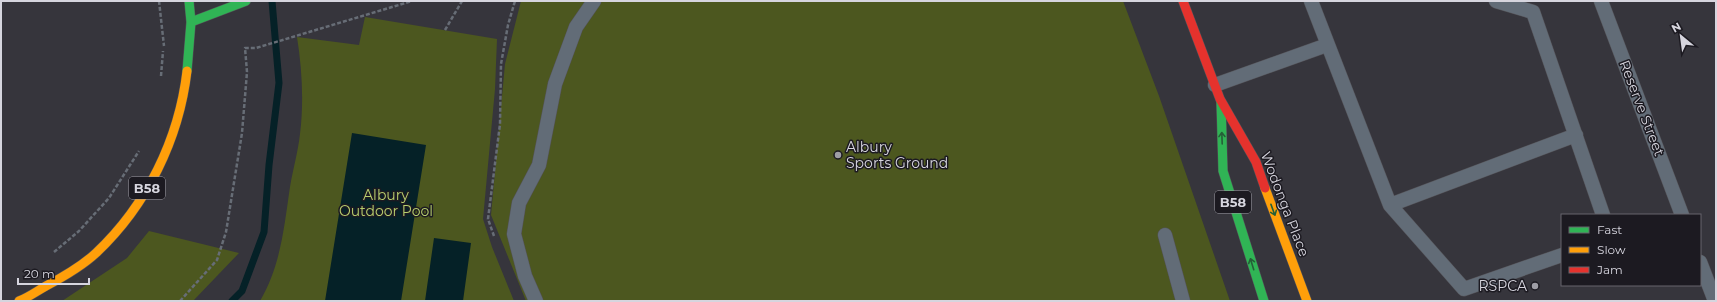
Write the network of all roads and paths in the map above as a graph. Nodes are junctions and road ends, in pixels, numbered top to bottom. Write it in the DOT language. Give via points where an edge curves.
graph roads {
  1 [pos="159,1"];
  2 [pos="189,1"];
  3 [pos="245,1"];
  4 [pos="412,1"];
  5 [pos="462,1"];
  6 [pos="515,1"];
  7 [pos="594,1"];
  8 [pos="1183,1"];
  9 [pos="1311,1"];
  10 [pos="1496,1"];
  11 [pos="1601,1"];
  12 [pos="191,22"];
  13 [pos="445,30"];
  14 [pos="1327,45"];
  15 [pos="160,84"];
  16 [pos="1216,86"];
  17 [pos="1220,99"];
  18 [pos="1576,135"];
  19 [pos="142,146"];
  20 [pos="1390,205"];
  21 [pos="1603,214"];
  22 [pos="1682,214"];
  23 [pos="1165,235"];
  24 [pos="496,241"];
  25 [pos="51,255"];
  26 [pos="1561,255"];
  27 [pos="1701,265"];
  28 [pos="19,301"];
  29 [pos="180,301"];
  30 [pos="536,301"];
  31 [pos="1183,301"];
  32 [pos="1264,301"];
  33 [pos="1308,301"];
  34 [pos="1714,301"];
  1 -- 15 [label="path" via="164,45"];
  2 -- 12 [label="main road"];
  3 -- 12 [label="main road"];
  4 -- 29 [label="path" via="256,48 245,48 247,72 242,133 226,232 218,260"];
  5 -- 13 [label="path"];
  6 -- 24 [label="path" via="501,64 500,124 488,219"];
  7 -- 30 [label="lane" via="576,27 554,84 539,164 518,203 514,234 525,276"];
  8 -- 16 [label="main road, Wodonga Place / B58"];
  9 -- 14 [label="lane"];
  10 -- 18 [label="lane" via="1533,12"];
  11 -- 22 [label="lane, Reserve Street"];
  12 -- 28 [label="main road, B58" via="181,108 168,147 149,186 127,218 96,253 59,279"];
  14 -- 16 [label="lane"];
  14 -- 20 [label="lane"];
  16 -- 17 [label="main road, Wodonga Place / B58"];
  32 -- 17 [label="main road, Wodonga Place / B58, one-way" via="1223,171"];
  17 -- 33 [label="main road, Wodonga Place / B58, one-way" via="1256,162"];
  18 -- 20 [label="lane"];
  18 -- 21 [label="lane"];
  19 -- 25 [label="path" via="109,198"];
  20 -- 26 [label="lane" via="1464,289"];
  23 -- 31 [label="lane"];
  27 -- 34 [label="lane"];
}
